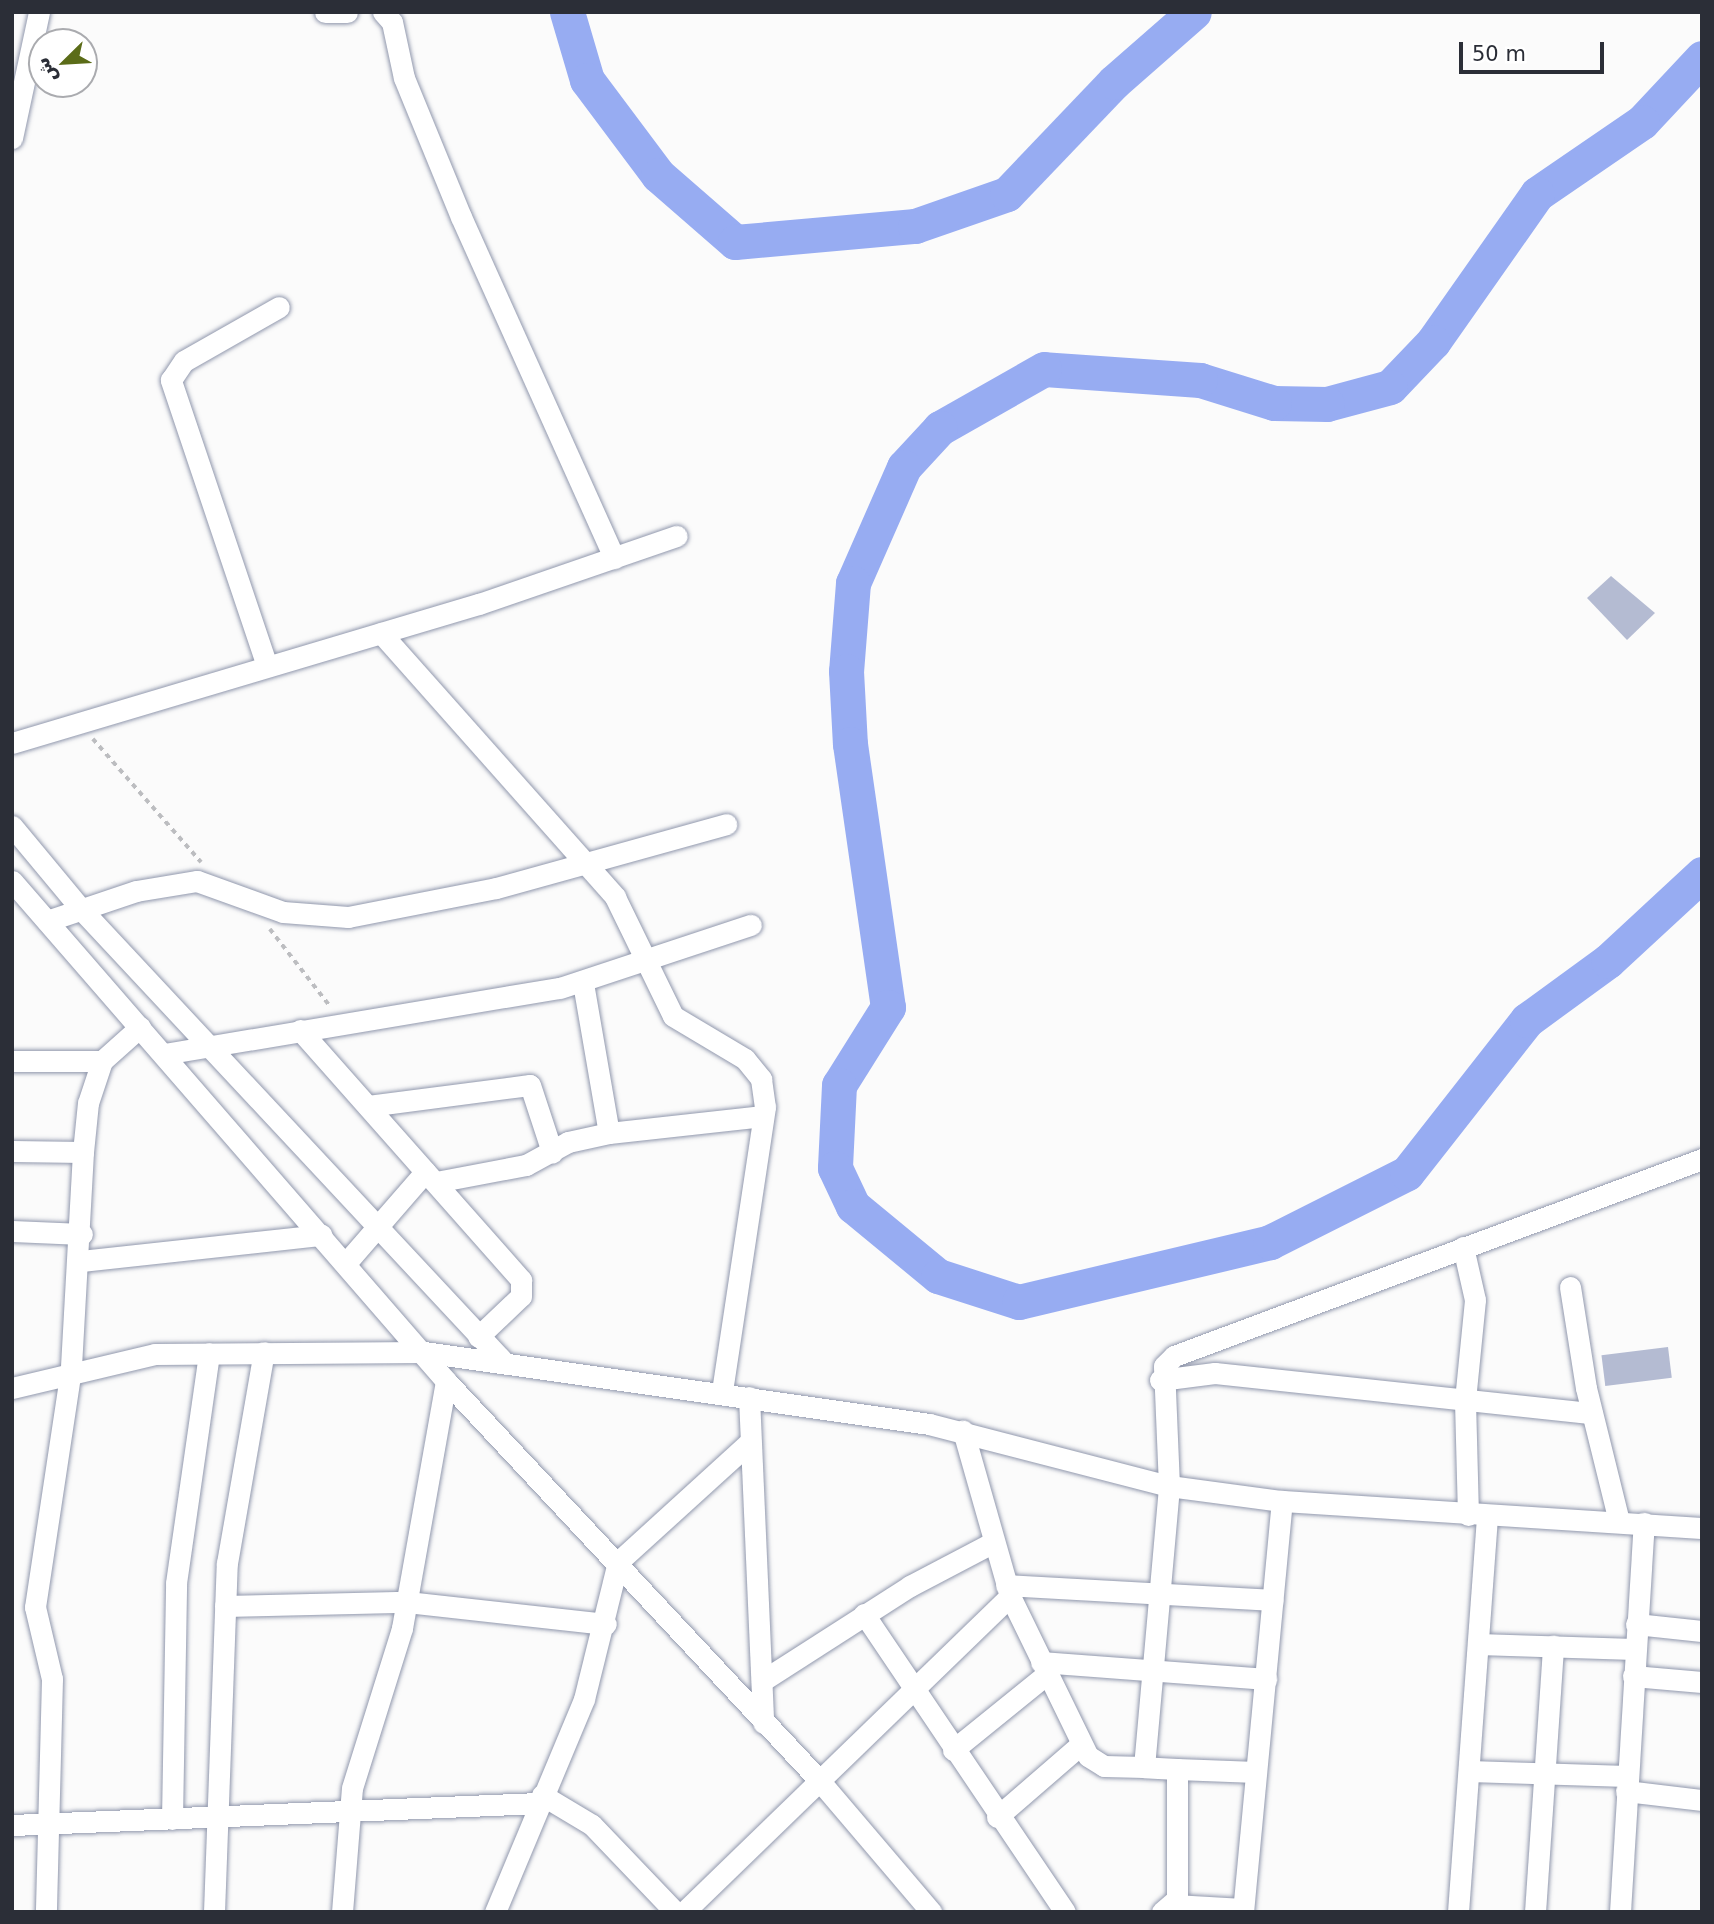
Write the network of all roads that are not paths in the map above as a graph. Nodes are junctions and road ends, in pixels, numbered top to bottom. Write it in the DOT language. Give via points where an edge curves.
graph roads {
  1 [pos="39,12"];
  2 [pos="325,12"];
  3 [pos="347,12"];
  4 [pos="383,12"];
  5 [pos="12,138"];
  6 [pos="279,307"];
  7 [pos="677,536"];
  8 [pos="614,558"];
  9 [pos="381,633"];
  10 [pos="267,666"];
  11 [pos="12,743"];
  12 [pos="726,824"];
  13 [pos="12,826"];
  14 [pos="585,866"];
  15 [pos="12,881"];
  16 [pos="80,908"];
  17 [pos="47,921"];
  18 [pos="751,925"];
  19 [pos="648,962"];
  20 [pos="583,983"];
  21 [pos="141,1027"];
  22 [pos="300,1030"];
  23 [pos="210,1046"];
  24 [pos="164,1054"];
  25 [pos="12,1061"];
  26 [pos="102,1061"];
  27 [pos="368,1107"];
  28 [pos="763,1116"];
  29 [pos="608,1133"];
  30 [pos="12,1152"];
  31 [pos="83,1152"];
  32 [pos="552,1152"];
  33 [pos="1702,1159"];
  34 [pos="431,1177"];
  35 [pos="377,1227"];
  36 [pos="12,1231"];
  37 [pos="82,1234"];
  38 [pos="322,1235"];
  39 [pos="1463,1247"];
  40 [pos="81,1261"];
  41 [pos="346,1263"];
  42 [pos="1570,1287"];
  43 [pos="478,1337"];
  44 [pos="264,1352"];
  45 [pos="424,1352"];
  46 [pos="209,1353"];
  47 [pos="502,1360"];
  48 [pos="71,1369"];
  49 [pos="1160,1380"];
  50 [pos="446,1381"];
  51 [pos="12,1388"];
  52 [pos="722,1393"];
  53 [pos="749,1397"];
  54 [pos="1465,1401"];
  55 [pos="1592,1413"];
  56 [pos="963,1431"];
  57 [pos="750,1442"];
  58 [pos="1169,1486"];
  59 [pos="1282,1501"];
  60 [pos="1478,1515"];
  61 [pos="1619,1521"];
  62 [pos="1644,1523"];
  63 [pos="1702,1528"];
  64 [pos="992,1543"];
  65 [pos="618,1562"];
  66 [pos="1008,1590"];
  67 [pos="1163,1592"];
  68 [pos="1273,1600"];
  69 [pos="407,1602"];
  70 [pos="225,1606"];
  71 [pos="864,1614"];
  72 [pos="606,1624"];
  73 [pos="1636,1624"];
  74 [pos="1702,1631"];
  75 [pos="1478,1644"];
  76 [pos="1553,1646"];
  77 [pos="1634,1649"];
  78 [pos="1044,1668"];
  79 [pos="1155,1671"];
  80 [pos="1633,1676"];
  81 [pos="1266,1679"];
  82 [pos="762,1681"];
  83 [pos="1702,1682"];
  84 [pos="912,1689"];
  85 [pos="763,1723"];
  86 [pos="1080,1745"];
  87 [pos="953,1750"];
  88 [pos="1144,1767"];
  89 [pos="1177,1769"];
  90 [pos="1469,1771"];
  91 [pos="1256,1772"];
  92 [pos="1545,1773"];
  93 [pos="818,1780"];
  94 [pos="1627,1784"];
  95 [pos="541,1799"];
  96 [pos="1702,1800"];
  97 [pos="349,1808"];
  98 [pos="220,1816"];
  99 [pos="996,1816"];
  100 [pos="172,1819"];
  101 [pos="50,1824"];
  102 [pos="12,1825"];
  103 [pos="1168,1908"];
  104 [pos="1243,1910"];
  105 [pos="46,1912"];
  106 [pos="214,1912"];
  107 [pos="342,1912"];
  108 [pos="495,1912"];
  109 [pos="675,1912"];
  110 [pos="684,1912"];
  111 [pos="931,1912"];
  112 [pos="1065,1912"];
  113 [pos="1458,1912"];
  114 [pos="1535,1912"];
  115 [pos="1620,1912"];
  1 -- 5 [label="street"];
  2 -- 3 [label="street"];
  4 -- 8 [label="street" via="392,22 404,78 461,217"];
  6 -- 10 [label="street" via="184,361 171,380"];
  7 -- 8 [label="street"];
  8 -- 9 [label="street"];
  9 -- 10 [label="street"];
  9 -- 14 [label="street"];
  10 -- 11 [label="street"];
  12 -- 14 [label="street"];
  13 -- 16 [label="street"];
  14 -- 16 [label="street" via="348,917 311,918 220,885 173,884"];
  14 -- 19 [label="street" via="615,897"];
  15 -- 17 [label="street"];
  16 -- 17 [label="street"];
  16 -- 23 [label="street"];
  17 -- 21 [label="street"];
  18 -- 19 [label="street"];
  19 -- 20 [label="street"];
  19 -- 28 [label="street" via="673,1016 757,1072"];
  20 -- 22 [label="street"];
  20 -- 29 [label="street"];
  21 -- 24 [label="street"];
  21 -- 26 [label="street"];
  22 -- 23 [label="street"];
  22 -- 27 [label="street"];
  23 -- 24 [label="street"];
  23 -- 35 [label="street"];
  24 -- 38 [label="street"];
  25 -- 26 [label="street"];
  26 -- 31 [label="street" via="88,1103"];
  27 -- 32 [label="street" via="530,1085"];
  27 -- 34 [label="street"];
  28 -- 29 [label="street"];
  28 -- 52 [label="street"];
  29 -- 32 [label="street"];
  30 -- 31 [label="street"];
  31 -- 37 [label="street"];
  32 -- 34 [label="street" via="526,1166"];
  33 -- 39 [label="street"];
  34 -- 35 [label="street"];
  34 -- 43 [label="street" via="524,1287"];
  35 -- 41 [label="street"];
  35 -- 43 [label="street"];
  36 -- 37 [label="street"];
  37 -- 40 [label="street"];
  38 -- 40 [label="street"];
  38 -- 41 [label="street"];
  39 -- 49 [label="street" via="1174,1356"];
  39 -- 54 [label="street" via="1475,1300"];
  40 -- 48 [label="street"];
  41 -- 45 [label="street"];
  42 -- 55 [label="street"];
  43 -- 47 [label="street"];
  44 -- 45 [label="street"];
  44 -- 46 [label="street"];
  44 -- 70 [label="street" via="236,1501"];
  45 -- 47 [label="street"];
  45 -- 50 [label="street"];
  46 -- 48 [label="street" via="155,1354"];
  46 -- 100 [label="street" via="176,1583"];
  47 -- 52 [label="street"];
  48 -- 51 [label="street"];
  48 -- 101 [label="street" via="35,1607 52,1679"];
  49 -- 54 [label="street" via="1215,1373"];
  49 -- 58 [label="street"];
  50 -- 65 [label="street"];
  50 -- 69 [label="street"];
  52 -- 53 [label="street"];
  53 -- 56 [label="street"];
  53 -- 57 [label="street"];
  54 -- 55 [label="street"];
  54 -- 60 [label="street"];
  55 -- 61 [label="street"];
  56 -- 58 [label="street"];
  56 -- 64 [label="street"];
  57 -- 65 [label="street"];
  57 -- 82 [label="street"];
  58 -- 59 [label="street"];
  58 -- 67 [label="street"];
  59 -- 60 [label="street"];
  59 -- 68 [label="street"];
  60 -- 61 [label="street"];
  60 -- 75 [label="street"];
  61 -- 62 [label="street"];
  62 -- 63 [label="street"];
  62 -- 73 [label="street"];
  64 -- 66 [label="street"];
  64 -- 71 [label="street"];
  65 -- 72 [label="street"];
  65 -- 85 [label="street"];
  66 -- 67 [label="street"];
  66 -- 78 [label="street"];
  66 -- 84 [label="street"];
  67 -- 68 [label="street"];
  67 -- 79 [label="street"];
  68 -- 81 [label="street"];
  69 -- 70 [label="street"];
  69 -- 72 [label="street"];
  69 -- 97 [label="street"];
  70 -- 98 [label="street"];
  71 -- 82 [label="street"];
  71 -- 84 [label="street"];
  72 -- 95 [label="street" via="584,1699"];
  73 -- 74 [label="street"];
  73 -- 77 [label="street"];
  75 -- 76 [label="street"];
  75 -- 90 [label="street"];
  76 -- 77 [label="street"];
  76 -- 92 [label="street"];
  77 -- 80 [label="street"];
  78 -- 79 [label="street"];
  78 -- 86 [label="street"];
  78 -- 87 [label="street"];
  79 -- 81 [label="street"];
  79 -- 88 [label="street"];
  80 -- 83 [label="street"];
  80 -- 94 [label="street"];
  81 -- 91 [label="street"];
  82 -- 85 [label="street"];
  84 -- 87 [label="street"];
  84 -- 93 [label="street"];
  85 -- 93 [label="street"];
  86 -- 88 [label="street" via="1104,1766"];
  86 -- 99 [label="street"];
  87 -- 99 [label="street"];
  88 -- 89 [label="street"];
  89 -- 91 [label="street"];
  89 -- 103 [label="street"];
  90 -- 92 [label="street"];
  90 -- 113 [label="street"];
  91 -- 104 [label="street"];
  92 -- 94 [label="street"];
  92 -- 114 [label="street"];
  93 -- 110 [label="street"];
  93 -- 111 [label="street"];
  94 -- 96 [label="street"];
  94 -- 115 [label="street"];
  95 -- 97 [label="street"];
  95 -- 108 [label="street"];
  95 -- 109 [label="street" via="592,1825"];
  97 -- 98 [label="street"];
  97 -- 107 [label="street"];
  98 -- 100 [label="street"];
  98 -- 106 [label="street"];
  99 -- 112 [label="street"];
  100 -- 101 [label="street"];
  101 -- 102 [label="street"];
  101 -- 105 [label="street"];
  103 -- 104 [label="street"];
}
